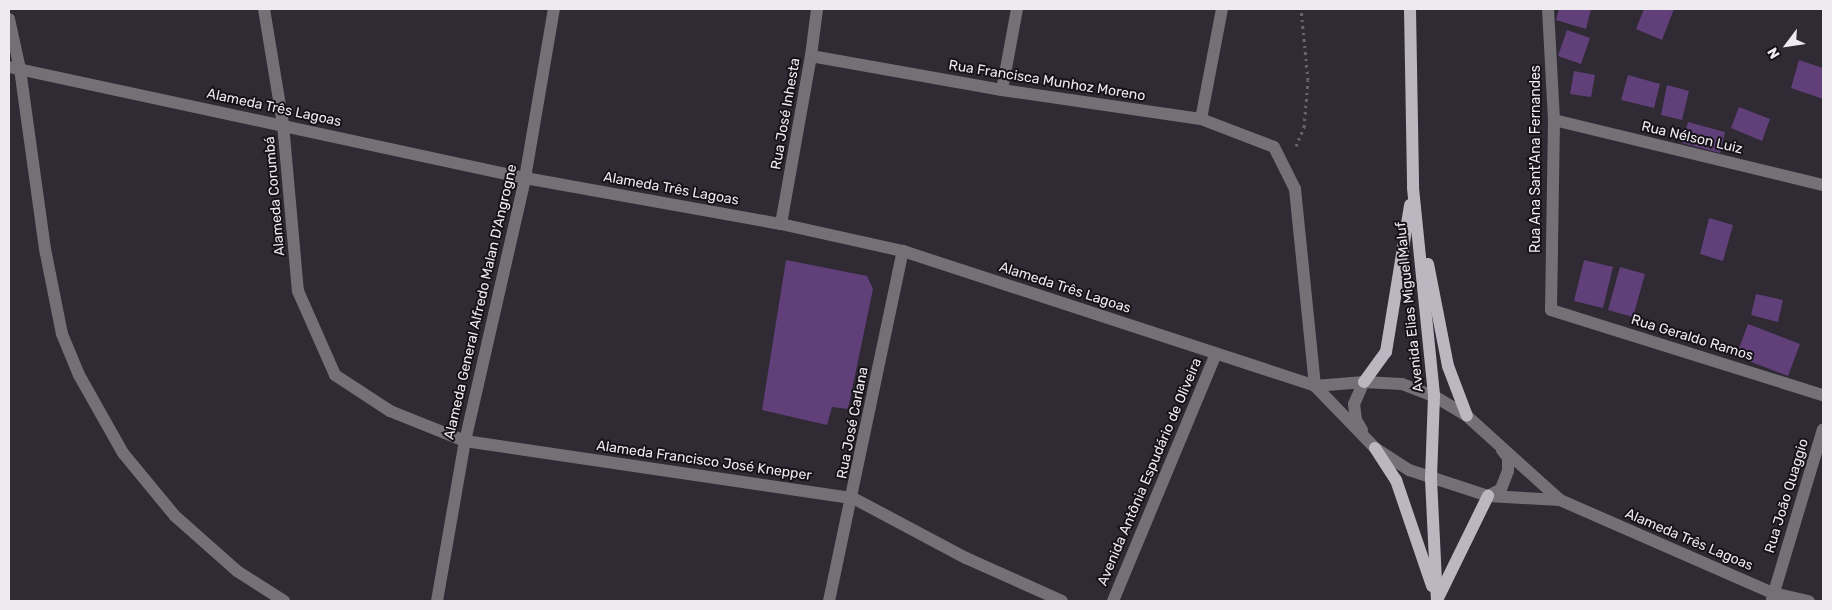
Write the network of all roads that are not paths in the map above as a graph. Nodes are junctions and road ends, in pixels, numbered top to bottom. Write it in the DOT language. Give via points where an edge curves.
graph roads {
  1 [pos="264,9"];
  2 [pos="554,9"];
  3 [pos="817,9"];
  4 [pos="1016,9"];
  5 [pos="1222,9"];
  6 [pos="1410,9"];
  7 [pos="1548,9"];
  8 [pos="9,19"];
  9 [pos="811,56"];
  10 [pos="14,68"];
  11 [pos="1002,90"];
  12 [pos="1201,120"];
  13 [pos="1554,120"];
  14 [pos="283,124"];
  15 [pos="525,178"];
  16 [pos="1823,185"];
  17 [pos="1413,188"];
  18 [pos="781,224"];
  19 [pos="903,251"];
  20 [pos="1551,310"];
  21 [pos="1216,354"];
  22 [pos="334,375"];
  23 [pos="1364,382"];
  24 [pos="1315,386"];
  25 [pos="1823,395"];
  26 [pos="1434,396"];
  27 [pos="1466,416"];
  28 [pos="1823,429"];
  29 [pos="464,442"];
  30 [pos="1500,446"];
  31 [pos="1375,448"];
  32 [pos="1431,479"];
  33 [pos="1488,496"];
  34 [pos="853,498"];
  35 [pos="1560,500"];
  36 [pos="1772,597"];
  37 [pos="284,601"];
  38 [pos="437,601"];
  39 [pos="829,601"];
  40 [pos="1062,601"];
  41 [pos="1113,601"];
  42 [pos="1437,601"];
  43 [pos="1809,601"];
  1 -- 14 [label="street, Alameda Corumbá"];
  2 -- 15 [label="street, Alameda General Alfredo Malan D'Angrogne"];
  3 -- 9 [label="street, Rua José Inhesta"];
  4 -- 11 [label="street"];
  5 -- 12 [label="street"];
  6 -- 17 [label="main road, Avenida Elias Miguel Maluf"];
  7 -- 13 [label="street, Rua Ana Sant'Ana Fernandes"];
  8 -- 10 [label="street"];
  9 -- 11 [label="street, Rua Francisca Munhoz Moreno"];
  9 -- 18 [label="street, Rua José Inhesta"];
  10 -- 14 [label="street, Alameda Três Lagoas"];
  10 -- 37 [label="street" via="62,334 79,375 123,452 170,510 237,570"];
  11 -- 12 [label="street, Rua Francisca Munhoz Moreno"];
  12 -- 24 [label="street, Rua Francisca Munhoz Moreno" via="1274,146 1295,189"];
  13 -- 16 [label="street, Rua Nélson Luiz"];
  13 -- 20 [label="street, Rua Ana Sant'Ana Fernandes"];
  14 -- 15 [label="street, Alameda Três Lagoas"];
  14 -- 22 [label="street, Alameda Corumbá" via="298,291"];
  15 -- 18 [label="street, Alameda Três Lagoas"];
  15 -- 29 [label="street, Alameda General Alfredo Malan D'Angrogne"];
  17 -- 23 [label="main road" via="1386,352"];
  17 -- 26 [label="main road, Avenida Elias Miguel Maluf"];
  17 -- 27 [label="main road" via="1448,366"];
  18 -- 19 [label="street, Alameda Três Lagoas"];
  19 -- 21 [label="street, Alameda Três Lagoas"];
  19 -- 34 [label="street, Rua José Carlana"];
  20 -- 25 [label="street, Rua Geraldo Ramos"];
  21 -- 24 [label="street, Alameda Três Lagoas"];
  21 -- 41 [label="street, Avenida Antônia Espudário de Oliveira"];
  22 -- 29 [label="street, Alameda Francisco José Knepper" via="390,411"];
  23 -- 24 [label="street, Alameda Três Lagoas"];
  23 -- 26 [label="street, Alameda Três Lagoas" via="1402,384"];
  23 -- 31 [label="street" via="1354,404 1356,420"];
  24 -- 31 [label="street, Alameda Três Lagoas"];
  26 -- 27 [label="street, Alameda Três Lagoas"];
  26 -- 32 [label="main road, Avenida Elias Miguel Maluf"];
  27 -- 30 [label="street, Alameda Três Lagoas"];
  28 -- 36 [label="street, Rua João Quaggio"];
  29 -- 34 [label="street, Alameda Francisco José Knepper"];
  29 -- 38 [label="street, Alameda General Alfredo Malan D'Angrogne"];
  30 -- 33 [label="street" via="1508,458 1508,471 1501,488"];
  30 -- 35 [label="street, Alameda Três Lagoas"];
  31 -- 32 [label="street, Alameda Três Lagoas" via="1409,470"];
  31 -- 42 [label="main road" via="1396,480"];
  32 -- 33 [label="street, Alameda Três Lagoas"];
  32 -- 42 [label="main road, Avenida Elias Miguel Maluf"];
  33 -- 35 [label="street, Alameda Três Lagoas"];
  33 -- 42 [label="main road"];
  34 -- 39 [label="street, Rua José Carlana"];
  34 -- 40 [label="street, Alameda Francisco José Knepper" via="966,558"];
  35 -- 36 [label="street, Alameda Três Lagoas"];
  36 -- 43 [label="street, Alameda Três Lagoas"];
}
